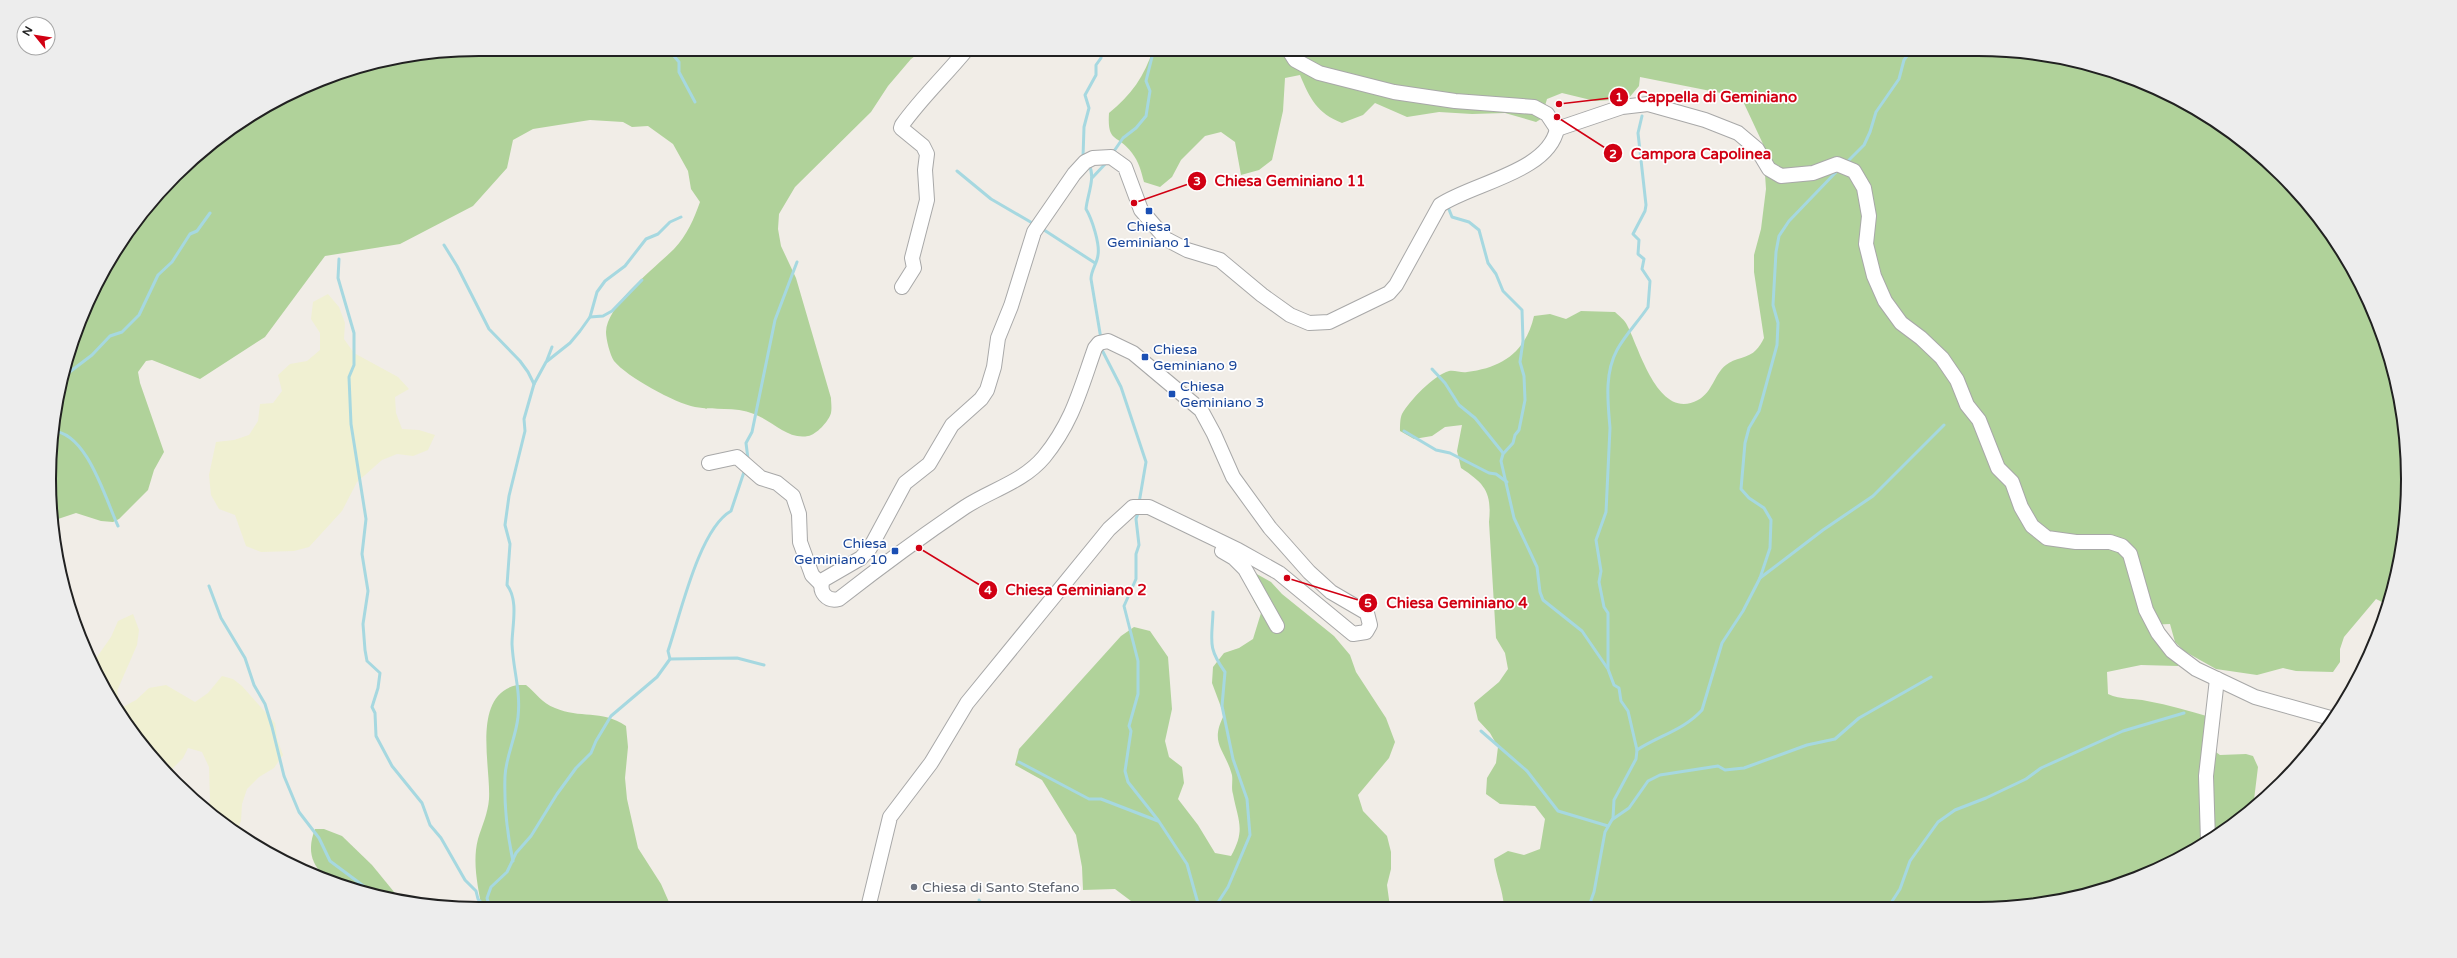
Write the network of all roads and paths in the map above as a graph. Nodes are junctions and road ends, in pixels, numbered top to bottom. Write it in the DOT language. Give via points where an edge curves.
graph roads {
  1 [pos="961,56"];
  2 [pos="1292,56"];
  3 [pos="1557,129"];
  4 [pos="902,287"];
  5 [pos="709,463"];
  6 [pos="1192,527"];
  7 [pos="821,584"];
  8 [pos="1264,618"];
  9 [pos="2223,682"];
  10 [pos="2328,717"];
  11 [pos="2208,834"];
  12 [pos="869,902"];
  1 -- 4 [label="street" via="944,78 919,100 901,128 923,146 927,154 927,200 924,217 912,258 914,268"];
  2 -- 3 [label="street" via="1319,73 1394,92 1455,101 1534,107 1547,114"];
  3 -- 7 [label="street" via="1555,138 1545,152 1522,168 1452,197 1440,205 1396,285 1389,293 1329,322 1309,323 1290,315 1262,296 1220,260 1176,246 1157,230 1141,210 1130,175 1119,161 1102,156 1085,162 1034,232 1011,306 998,338 994,368 987,390 981,399 952,425 928,464 905,483 870,548 861,558 826,577"];
  3 -- 9 [label="street" via="1622,107 1648,104 1738,133 1757,149 1769,168 1781,176 1813,172 1837,164 1854,171 1864,188 1869,216 1866,244 1874,276 1885,301 1901,323 1942,358 1956,380 1967,405 1979,420 1998,468 2012,482 2021,507 2032,526 2047,538 2076,542 2110,542 2122,546 2130,554 2146,610 2158,633 2172,651 2196,669"];
  5 -- 7 [label="street" via="737,457 761,478 777,483 793,496 799,514 800,542 812,574"];
  6 -- 7 [label="street" via="1278,572 1353,634 1362,634 1368,629 1370,620 1367,613 1325,587 1270,528 1233,477 1201,410 1133,353 1108,341 1099,343 1095,348 1072,415 1034,467 1023,476 966,506 839,599 831,599 824,595"];
  6 -- 8 [label="street" via="1189,534 1234,558 1245,569 1277,626"];
  6 -- 12 [label="street" via="1140,505 1119,518 967,702 931,763 890,817"];
  9 -- 10 [label="street" via="2255,697"];
  9 -- 11 [label="street" via="2206,776"];
}
